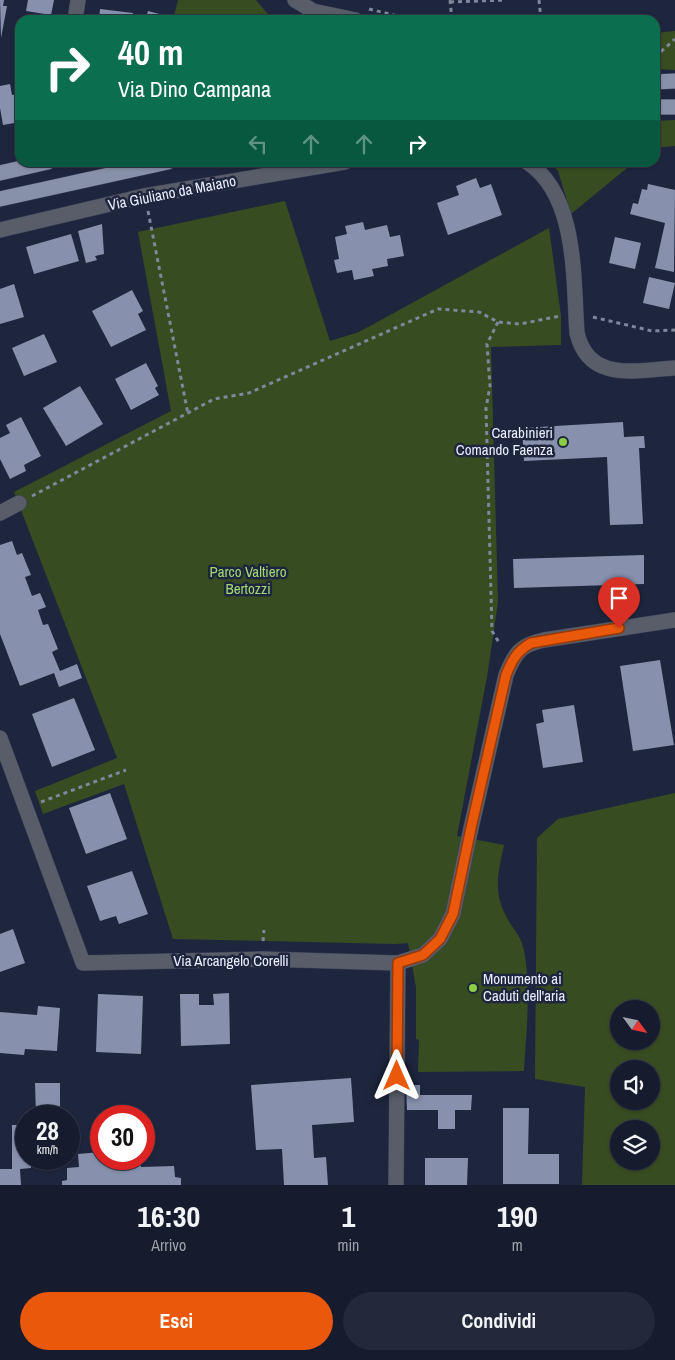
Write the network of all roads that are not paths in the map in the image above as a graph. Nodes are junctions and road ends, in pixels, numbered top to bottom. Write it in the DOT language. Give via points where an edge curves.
graph roads {
  1 [pos="78,0"];
  2 [pos="295,0"];
  3 [pos="315,5"];
  4 [pos="358,13"];
  5 [pos="76,15"];
  6 [pos="675,81"];
  7 [pos="660,82"];
  8 [pos="660,107"];
  9 [pos="675,107"];
  10 [pos="26,167"];
  11 [pos="145,167"];
  12 [pos="315,167"];
  13 [pos="533,167"];
  14 [pos="0,173"];
  15 [pos="0,199"];
  16 [pos="0,230"];
  17 [pos="675,368"];
  18 [pos="19,503"];
  19 [pos="0,512"];
  20 [pos="675,620"];
  21 [pos="0,738"];
  22 [pos="398,963"];
  23 [pos="396,1185"];
  1 -- 5 [label="street"];
  2 -- 3 [label="street"];
  3 -- 4 [label="street"];
  6 -- 7 [label="main road"];
  8 -- 9 [label="main road"];
  10 -- 14 [label="main road"];
  11 -- 15 [label="main road"];
  12 -- 16 [label="street, Via Giuliano da Maiano" via="144,196"];
  13 -- 17 [label="street" via="547,182 566,220 577,333 585,353 604,369 616,371"];
  18 -- 19 [label="street"];
  20 -- 22 [label="street" via="544,640 519,650 506,675 453,914 440,939 423,955"];
  21 -- 22 [label="street, Via Arcangelo Corelli" via="83,963 262,959"];
  22 -- 23 [label="street"];
}
